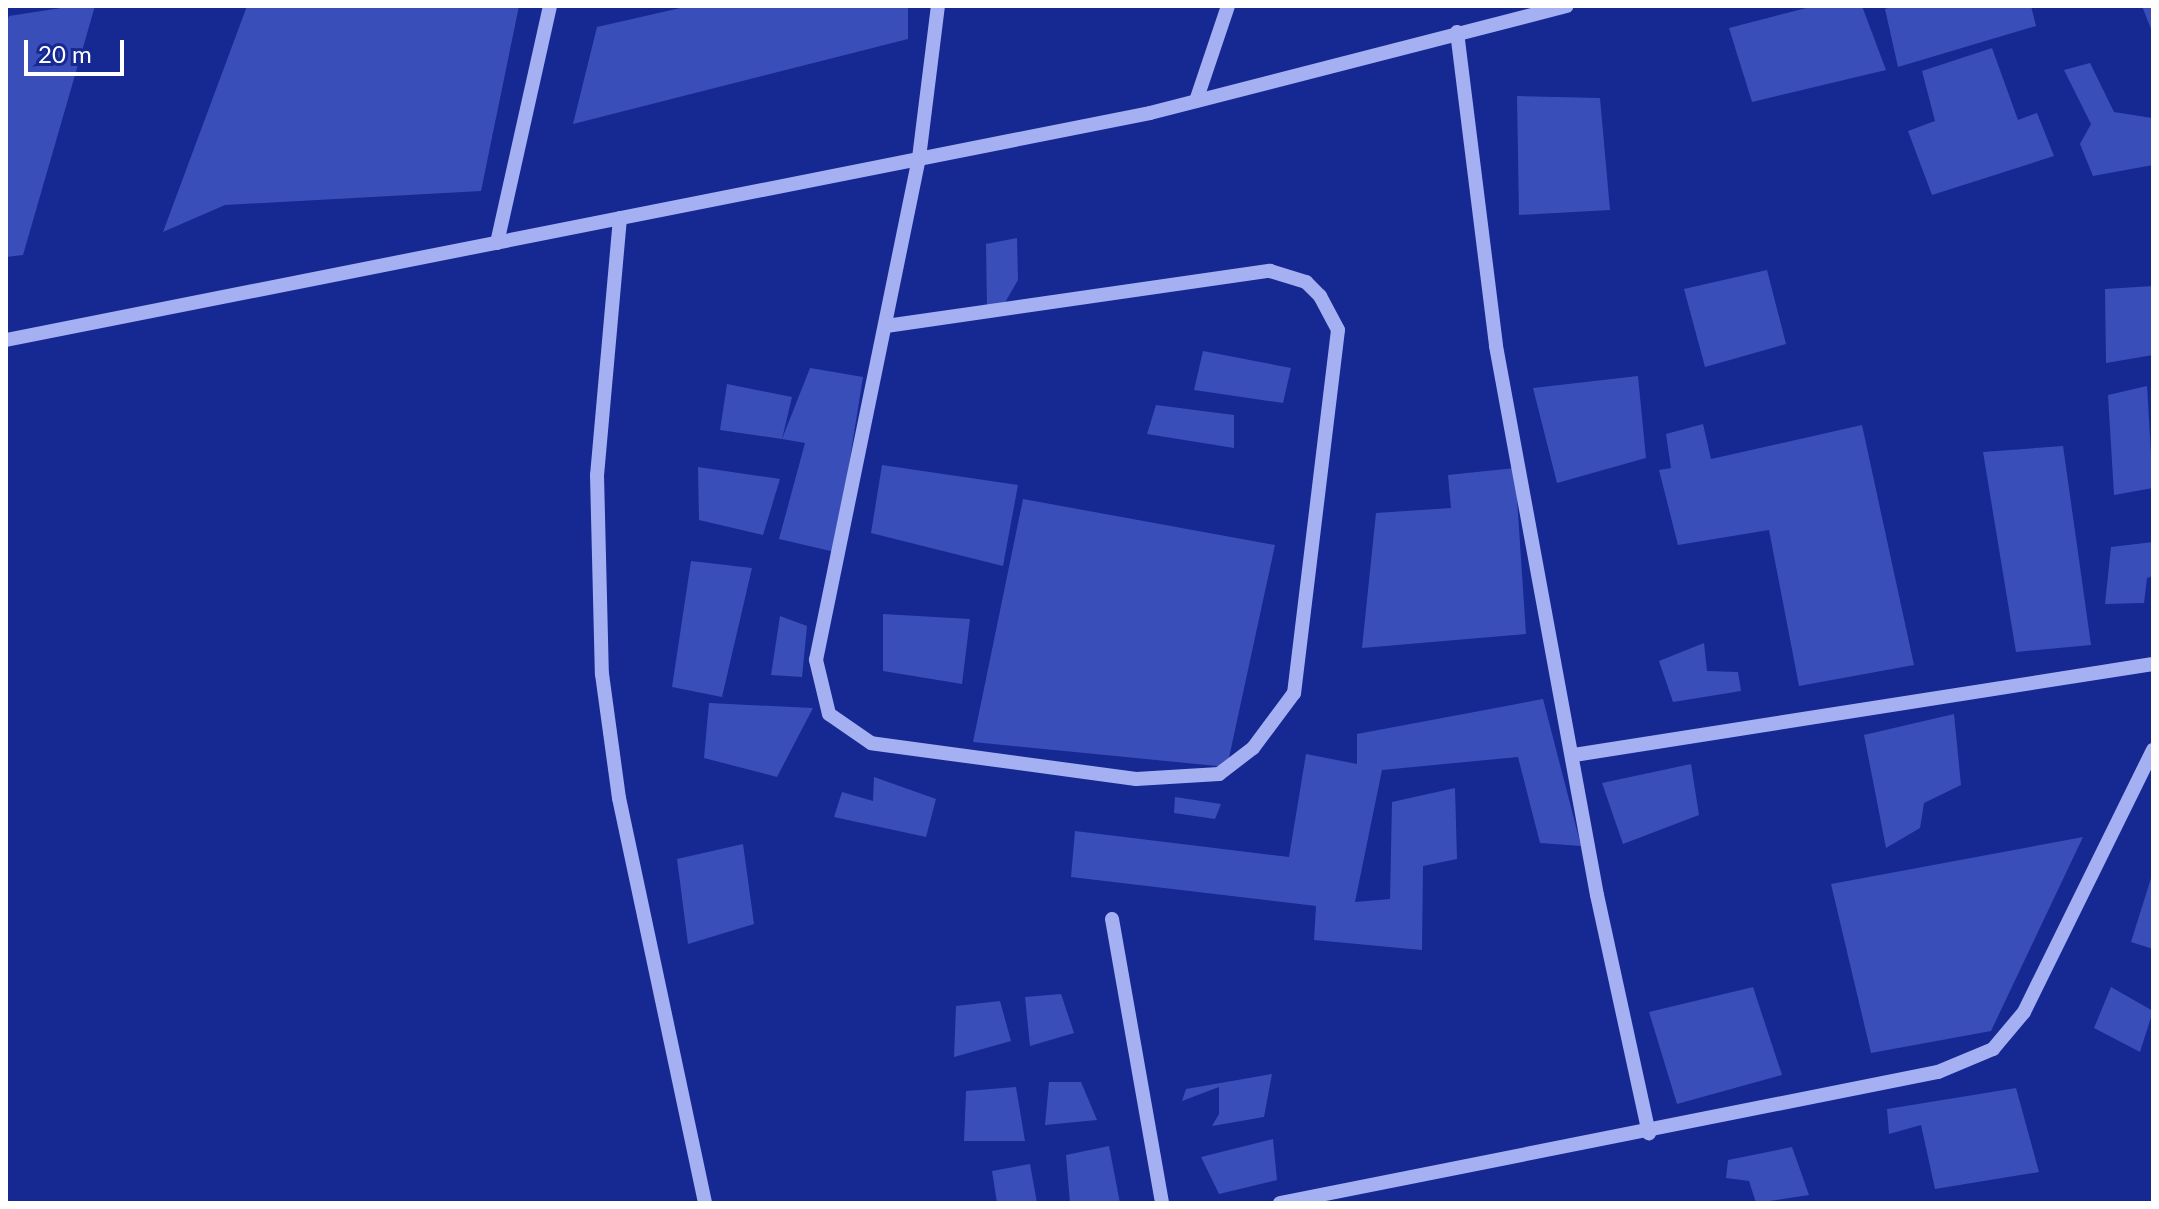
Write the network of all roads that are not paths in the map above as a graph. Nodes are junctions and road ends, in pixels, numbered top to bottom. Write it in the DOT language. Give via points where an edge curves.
graph roads {
  1 [pos="550,6"];
  2 [pos="938,6"];
  3 [pos="1228,6"];
  4 [pos="1566,6"];
  5 [pos="1548,8"];
  6 [pos="1457,32"];
  7 [pos="1196,101"];
  8 [pos="919,158"];
  9 [pos="620,218"];
  10 [pos="497,243"];
  11 [pos="886,326"];
  12 [pos="6,340"];
  13 [pos="2153,664"];
  14 [pos="2153,750"];
  15 [pos="1574,755"];
  16 [pos="1112,919"];
  17 [pos="1649,1133"];
  18 [pos="1318,1200"];
  19 [pos="705,1203"];
  20 [pos="1162,1203"];
  21 [pos="1280,1203"];
  1 -- 10 [label="street"];
  2 -- 8 [label="street"];
  3 -- 7 [label="street"];
  4 -- 5 [label="street"];
  5 -- 6 [label="street"];
  6 -- 7 [label="street"];
  6 -- 15 [label="street" via="1496,346"];
  7 -- 8 [label="street"];
  8 -- 9 [label="street"];
  8 -- 11 [label="street"];
  9 -- 10 [label="street"];
  9 -- 19 [label="street" via="597,475 602,674 619,798"];
  10 -- 12 [label="street"];
  11 -- 11 [label="street" via="1270,271 1306,282 1320,296 1338,330 1294,693 1253,748 1219,774 1136,779 871,743 829,714 816,660"];
  13 -- 15 [label="street"];
  14 -- 17 [label="street" via="2024,1012 1993,1049 1938,1072"];
  15 -- 17 [label="street" via="1597,895"];
  16 -- 20 [label="street"];
  17 -- 18 [label="street"];
  18 -- 21 [label="street"];
}
